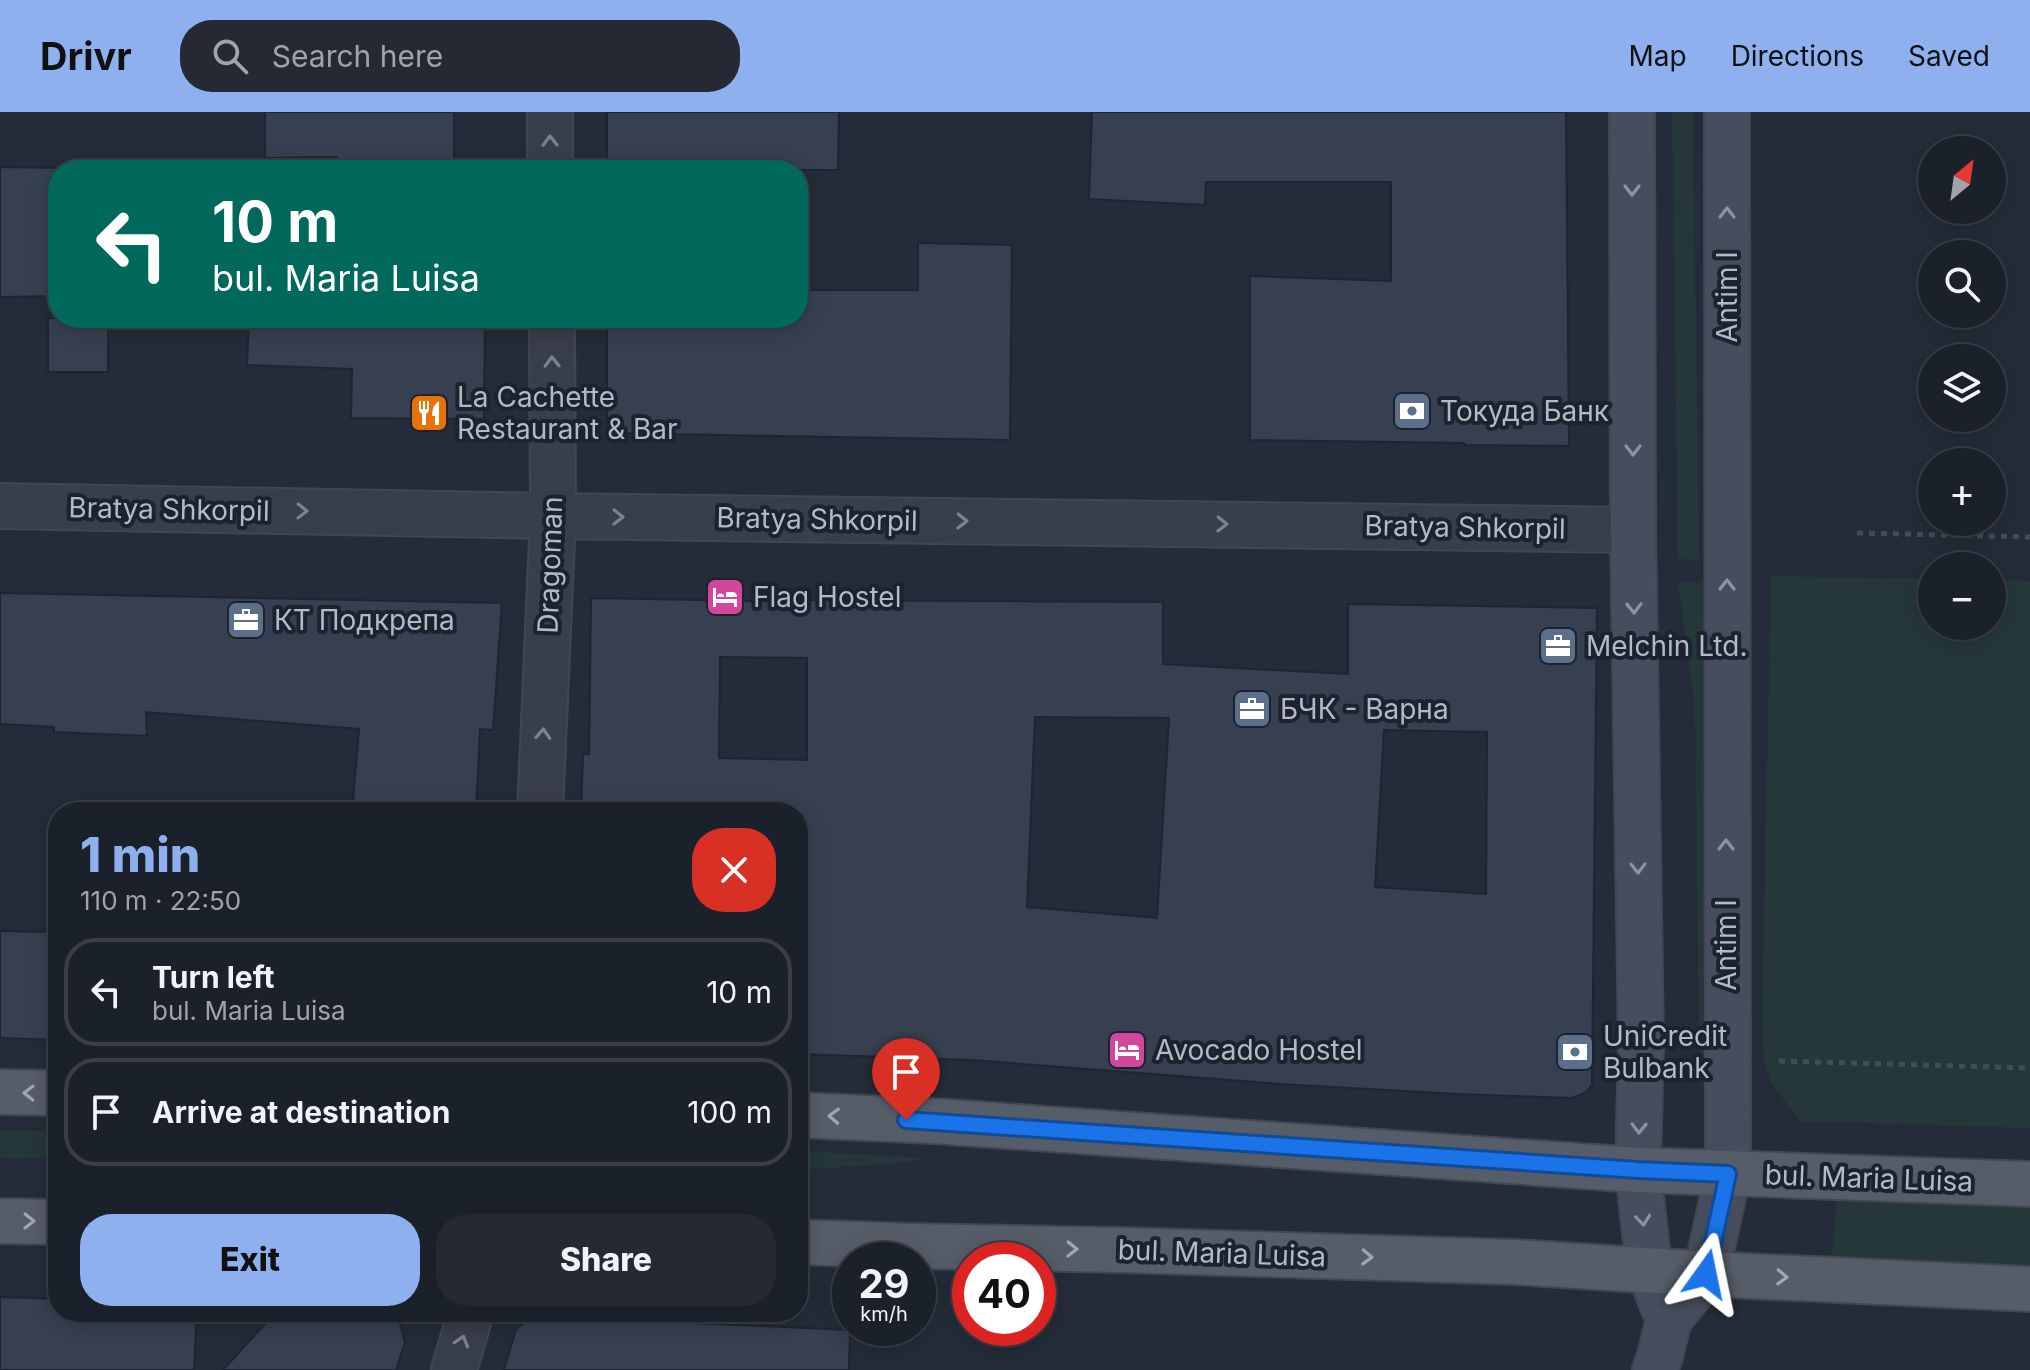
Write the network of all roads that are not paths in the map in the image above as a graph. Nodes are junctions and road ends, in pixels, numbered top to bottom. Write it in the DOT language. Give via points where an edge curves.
graph roads {
  1 [pos="550,112"];
  2 [pos="1632,112"];
  3 [pos="1727,112"];
  4 [pos="550,160"];
  5 [pos="552,328"];
  6 [pos="0,506"];
  7 [pos="553,516"];
  8 [pos="1633,530"];
  9 [pos="540,802"];
  10 [pos="0,1092"];
  11 [pos="48,1093"];
  12 [pos="808,1115"];
  13 [pos="1638,1170"];
  14 [pos="1728,1174"];
  15 [pos="2030,1184"];
  16 [pos="0,1221"];
  17 [pos="48,1222"];
  18 [pos="808,1242"];
  19 [pos="1649,1269"];
  20 [pos="1706,1274"];
  21 [pos="2030,1289"];
  22 [pos="1669,1319"];
  23 [pos="468,1322"];
  24 [pos="454,1370"];
  25 [pos="1655,1370"];
  4 -- 1 [label="street, one-way"];
  2 -- 8 [label="street, one-way"];
  14 -- 3 [label="street, Antim I, one-way"];
  7 -- 5 [label="street, Dragoman, one-way"];
  6 -- 7 [label="street, Bratya Shkorpil, one-way"];
  7 -- 8 [label="street, Bratya Shkorpil, one-way"];
  9 -- 7 [label="street, Dragoman, one-way"];
  8 -- 13 [label="street, one-way"];
  11 -- 10 [label="main road, one-way"];
  13 -- 12 [label="main road, bul. Maria Luisa, one-way"];
  13 -- 14 [label="main road, bul. Maria Luisa"];
  13 -- 19 [label="street, one-way"];
  14 -- 15 [label="main road, bul. Maria Luisa"];
  14 -- 20 [label="street, Antim I"];
  16 -- 17 [label="main road, one-way"];
  18 -- 19 [label="main road, bul. Maria Luisa, one-way"];
  19 -- 20 [label="main road, bul. Maria Luisa"];
  19 -- 22 [label="street"];
  20 -- 21 [label="main road, bul. Maria Luisa, one-way"];
  20 -- 22 [label="street, Antim I"];
  22 -- 25 [label="street"];
  24 -- 23 [label="street, one-way"];
}
